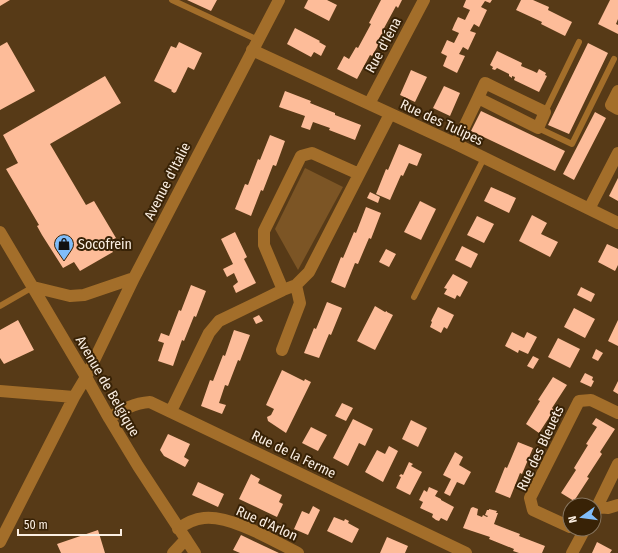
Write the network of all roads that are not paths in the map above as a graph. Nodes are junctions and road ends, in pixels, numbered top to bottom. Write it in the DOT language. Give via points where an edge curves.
graph roads {
  1 [pos="172,0"];
  2 [pos="279,0"];
  3 [pos="424,0"];
  4 [pos="579,42"];
  5 [pos="255,45"];
  6 [pos="614,59"];
  7 [pos="618,91"];
  8 [pos="478,98"];
  9 [pos="369,104"];
  10 [pos="618,109"];
  11 [pos="545,112"];
  12 [pos="390,114"];
  13 [pos="538,128"];
  14 [pos="456,144"];
  15 [pos="618,153"];
  16 [pos="484,158"];
  17 [pos="359,174"];
  18 [pos="589,209"];
  19 [pos="618,223"];
  20 [pos="0,232"];
  21 [pos="134,278"];
  22 [pos="296,285"];
  23 [pos="32,287"];
  24 [pos="283,290"];
  25 [pos="414,297"];
  26 [pos="0,306"];
  27 [pos="282,350"];
  28 [pos="86,378"];
  29 [pos="0,391"];
  30 [pos="74,397"];
  31 [pos="171,411"];
  32 [pos="618,413"];
  33 [pos="109,418"];
  34 [pos="618,464"];
  35 [pos="602,497"];
  36 [pos="618,505"];
  37 [pos="602,509"];
  38 [pos="562,523"];
  39 [pos="178,528"];
  40 [pos="578,537"];
  41 [pos="186,539"];
  42 [pos="0,542"];
  43 [pos="173,553"];
  44 [pos="195,553"];
  45 [pos="298,553"];
  46 [pos="466,553"];
  47 [pos="572,553"];
  1 -- 5 [label="lane"];
  2 -- 5 [label="street, Avenue d'Italie"];
  3 -- 9 [label="street, Rue d'Iéna"];
  4 -- 11 [label="lane"];
  5 -- 9 [label="street, Rue des Tulipes"];
  5 -- 21 [label="street, Avenue d'Italie"];
  6 -- 13 [label="lane" via="572,144"];
  7 -- 10 [label="street" via="611,105"];
  8 -- 11 [label="street" via="485,83"];
  8 -- 13 [label="street"];
  8 -- 14 [label="street"];
  9 -- 12 [label="street, Rue des Tulipes"];
  11 -- 13 [label="street"];
  12 -- 14 [label="street, Rue des Tulipes"];
  12 -- 17 [label="street"];
  14 -- 16 [label="street, Rue des Tulipes"];
  15 -- 18 [label="street"];
  16 -- 18 [label="street, Rue des Tulipes"];
  16 -- 25 [label="lane"];
  17 -- 22 [label="street" via="309,272"];
  17 -- 24 [label="street" via="312,153 301,156 264,232 264,245"];
  18 -- 19 [label="street, Rue des Tulipes"];
  20 -- 23 [label="street, Avenue de Belgique"];
  21 -- 23 [label="street" via="84,295 70,296"];
  21 -- 28 [label="street, Avenue d'Italie"];
  22 -- 24 [label="street"];
  22 -- 27 [label="street" via="300,303"];
  23 -- 26 [label="lane"];
  23 -- 28 [label="street, Avenue de Belgique"];
  24 -- 31 [label="street" via="219,321 209,333"];
  28 -- 30 [label="street, Avenue d'Italie"];
  28 -- 33 [label="street, Avenue de Belgique"];
  29 -- 30 [label="street"];
  30 -- 42 [label="street, Avenue d'Italie"];
  31 -- 33 [label="street, Rue de la Ferme" via="150,402 139,403"];
  31 -- 46 [label="street, Rue de la Ferme"];
  32 -- 38 [label="street, Rue des Bleuets" via="591,400 579,401 530,498 534,510"];
  33 -- 39 [label="street, Avenue de Belgique"];
  34 -- 35 [label="street"];
  36 -- 37 [label="street"];
  39 -- 41 [label="street, Avenue de Belgique"];
  39 -- 45 [label="street, Rue d'Arlon" via="188,522 215,518 232,522"];
  40 -- 47 [label="street"];
  41 -- 43 [label="street"];
  41 -- 44 [label="street, Avenue de Belgique"];
}
